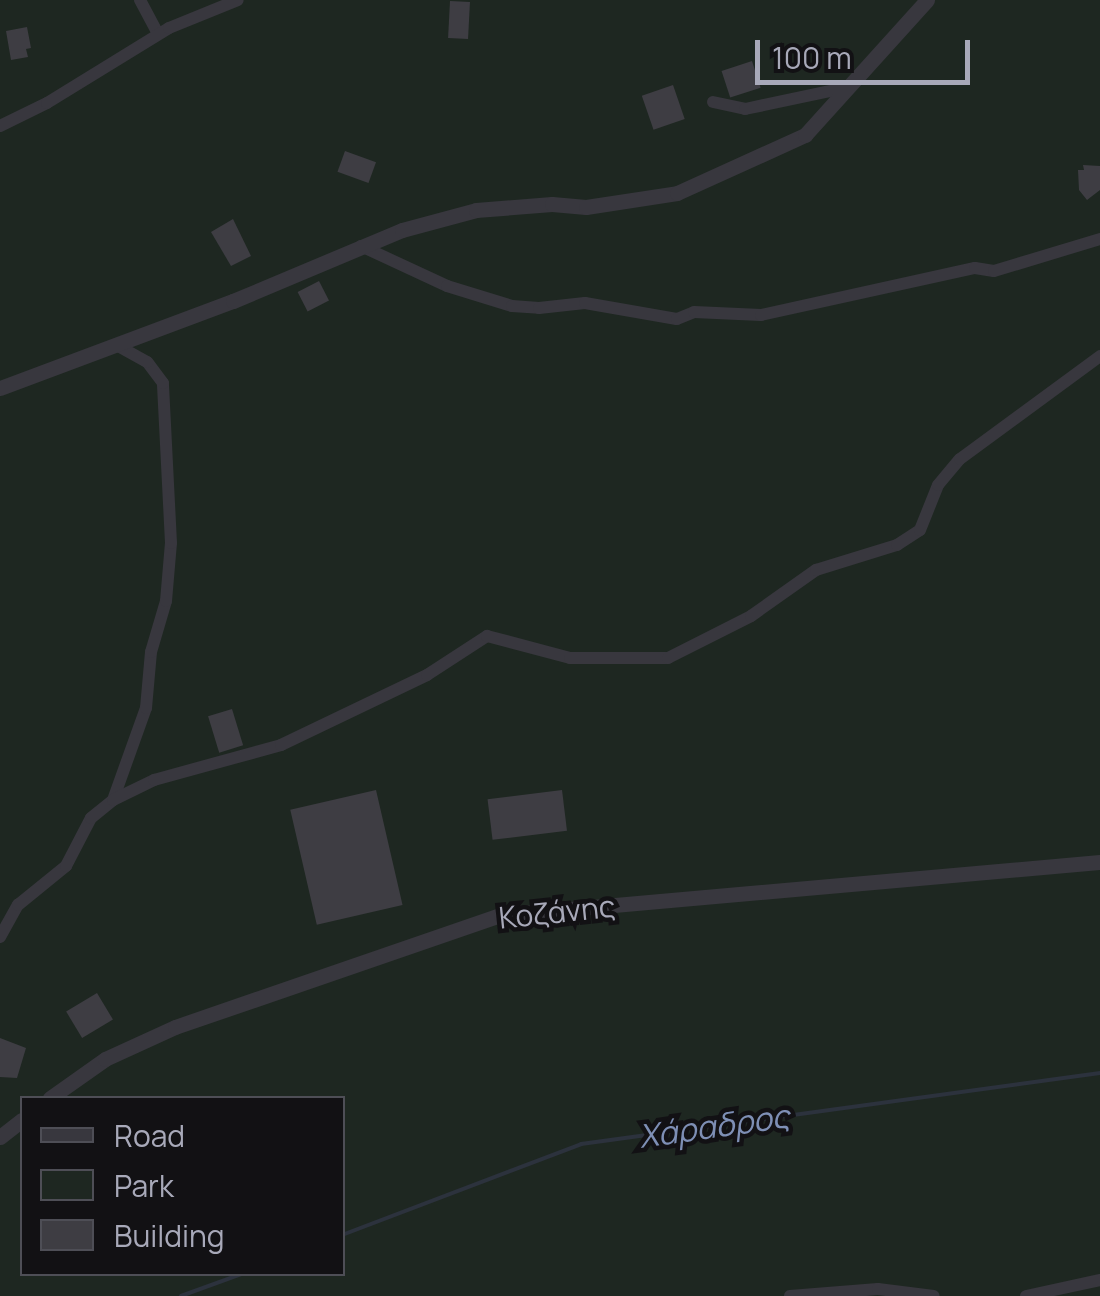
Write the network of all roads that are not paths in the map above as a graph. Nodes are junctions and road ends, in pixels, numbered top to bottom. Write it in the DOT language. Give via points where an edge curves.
graph roads {
  1 [pos="140,0"];
  2 [pos="238,0"];
  3 [pos="927,0"];
  4 [pos="158,34"];
  5 [pos="846,88"];
  6 [pos="712,102"];
  7 [pos="0,126"];
  8 [pos="1100,239"];
  9 [pos="361,246"];
  10 [pos="116,345"];
  11 [pos="1100,356"];
  12 [pos="0,388"];
  13 [pos="113,800"];
  14 [pos="1100,862"];
  15 [pos="0,937"];
  16 [pos="53,1096"];
  17 [pos="20,1122"];
  18 [pos="0,1137"];
  19 [pos="1100,1280"];
  20 [pos="790,1296"];
  21 [pos="934,1296"];
  22 [pos="1026,1296"];
  1 -- 4 [label="street"];
  2 -- 4 [label="street"];
  3 -- 5 [label="street"];
  4 -- 7 [label="street"];
  5 -- 6 [label="street" via="745,109"];
  5 -- 9 [label="street" via="805,135 677,192 586,207 476,210"];
  8 -- 9 [label="street" via="994,271 975,268 761,315 694,312 677,319 585,303 512,306 447,286"];
  9 -- 10 [label="street"];
  10 -- 12 [label="street"];
  10 -- 13 [label="street" via="147,362 163,384 171,544 146,708"];
  11 -- 13 [label="street" via="960,459 938,485 914,535 816,570 751,616 668,658 570,658 487,636 427,675 294,739 154,780"];
  13 -- 15 [label="street" via="87,823 66,866 12,912"];
  14 -- 16 [label="street, Κοζάνης" via="501,914 175,1027 105,1059"];
  17 -- 18 [label="street"];
  19 -- 22 [label="street"];
  20 -- 21 [label="street" via="860,1289"];
}
